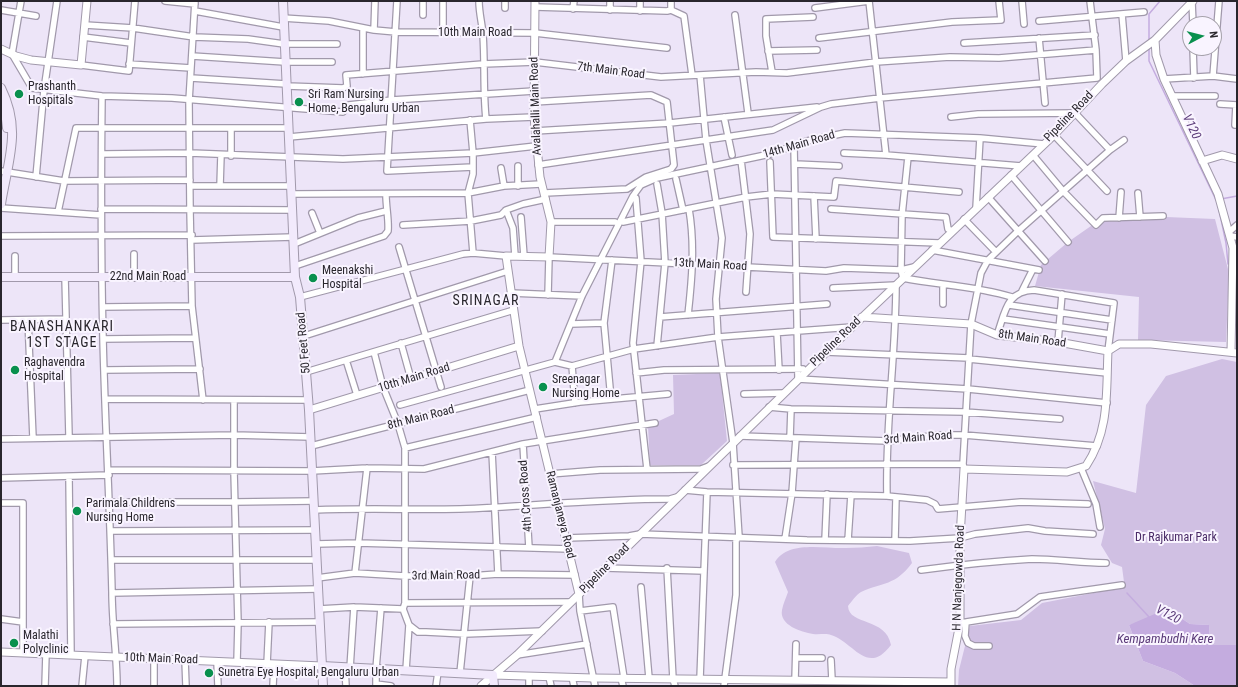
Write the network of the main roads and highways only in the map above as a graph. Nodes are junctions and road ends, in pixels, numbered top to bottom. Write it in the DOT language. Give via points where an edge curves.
graph roads {
  1 [pos="282,1"];
  2 [pos="1,88"];
  3 [pos="1,103"];
  4 [pos="9,118"];
  5 [pos="3,172"];
  6 [pos="1,204"];
  7 [pos="1,277"];
  8 [pos="295,277"];
  9 [pos="322,666"];
  10 [pos="323,686"];
  11 [pos="494,686"];
  1 -- 8 [label="main road, 50 Feet Road"];
  2 -- 4 [label="main road" via="9,104"];
  3 -- 4 [label="main road"];
  4 -- 5 [label="main road" via="13,137"];
  5 -- 6 [label="main road"];
  7 -- 8 [label="main road, 22nd Main Road"];
  8 -- 9 [label="main road, 50 Feet Road" via="300,297 310,410"];
  9 -- 10 [label="main road, 50 Feet Road"];
  9 -- 11 [label="main road" via="493,675"];
}
